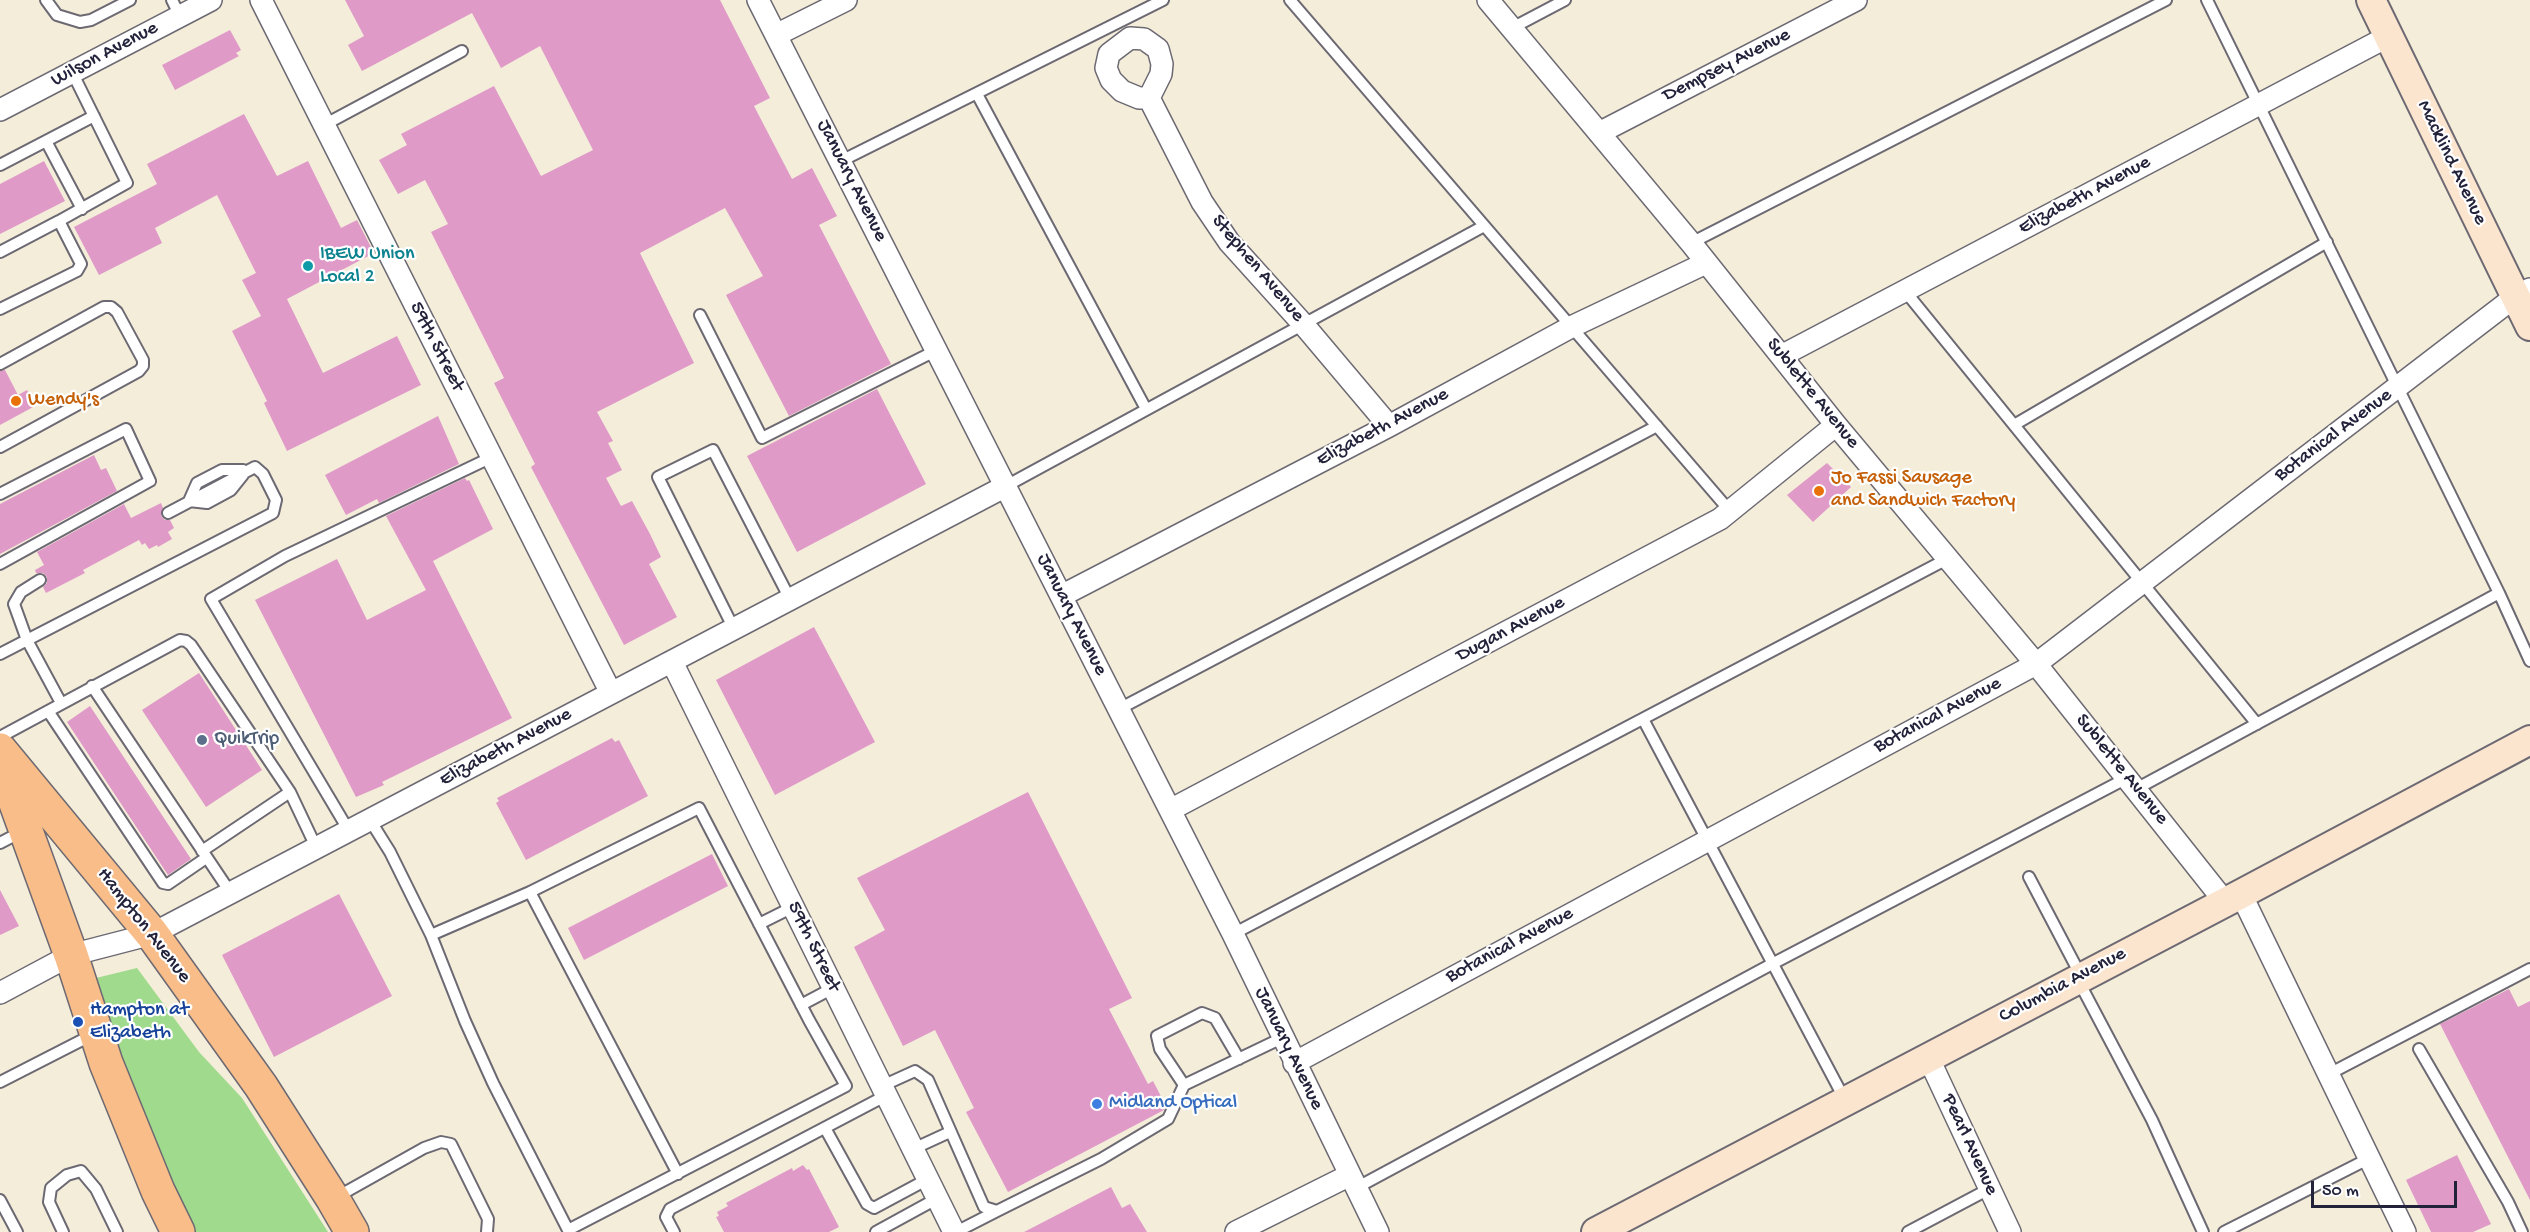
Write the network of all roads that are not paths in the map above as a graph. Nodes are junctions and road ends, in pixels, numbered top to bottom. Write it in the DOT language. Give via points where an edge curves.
graph roads {
  1 [pos="46,0"];
  2 [pos="130,0"];
  3 [pos="211,0"];
  4 [pos="261,0"];
  5 [pos="759,0"];
  6 [pos="846,0"];
  7 [pos="1164,0"];
  8 [pos="1290,0"];
  9 [pos="1488,0"];
  10 [pos="1565,0"];
  11 [pos="1856,0"];
  12 [pos="2166,0"];
  13 [pos="2207,0"];
  14 [pos="2371,0"];
  15 [pos="176,8"];
  16 [pos="1512,28"];
  17 [pos="776,35"];
  18 [pos="2389,36"];
  19 [pos="462,51"];
  20 [pos="72,72"];
  21 [pos="977,94"];
  22 [pos="1149,98"];
  23 [pos="2259,105"];
  24 [pos="0,110"];
  25 [pos="94,116"];
  26 [pos="324,125"];
  27 [pos="1599,133"];
  28 [pos="46,141"];
  29 [pos="841,161"];
  30 [pos="0,165"];
  31 [pos="82,209"];
  32 [pos="59,221"];
  33 [pos="1484,226"];
  34 [pos="2326,242"];
  35 [pos="1691,243"];
  36 [pos="0,252"];
  37 [pos="1706,263"];
  38 [pos="1905,291"];
  39 [pos="2523,292"];
  40 [pos="0,309"];
  41 [pos="700,315"];
  42 [pos="1303,324"];
  43 [pos="2530,326"];
  44 [pos="1571,327"];
  45 [pos="937,350"];
  46 [pos="1781,356"];
  47 [pos="0,364"];
  48 [pos="2398,387"];
  49 [pos="1146,410"];
  50 [pos="1836,425"];
  51 [pos="2014,425"];
  52 [pos="1389,426"];
  53 [pos="1657,426"];
  54 [pos="0,447"];
  55 [pos="492,457"];
  56 [pos="247,470"];
  57 [pos="1006,486"];
  58 [pos="0,494"];
  59 [pos="189,501"];
  60 [pos="1729,510"];
  61 [pos="168,513"];
  62 [pos="1947,559"];
  63 [pos="0,564"];
  64 [pos="40,580"];
  65 [pos="2142,583"];
  66 [pos="2499,593"];
  67 [pos="1062,596"];
  68 [pos="790,599"];
  69 [pos="734,629"];
  70 [pos="27,640"];
  71 [pos="0,654"];
  72 [pos="2530,661"];
  73 [pos="672,662"];
  74 [pos="2036,664"];
  75 [pos="92,686"];
  76 [pos="611,693"];
  77 [pos="61,703"];
  78 [pos="1119,709"];
  79 [pos="48,711"];
  80 [pos="1643,719"];
  81 [pos="2257,724"];
  82 [pos="0,737"];
  83 [pos="2530,740"];
  84 [pos="1,767"];
  85 [pos="2132,784"];
  86 [pos="290,792"];
  87 [pos="1170,810"];
  88 [pos="370,820"];
  89 [pos="349,831"];
  90 [pos="13,837"];
  91 [pos="1707,840"];
  92 [pos="315,847"];
  93 [pos="204,855"];
  94 [pos="2029,877"];
  95 [pos="230,892"];
  96 [pos="530,892"];
  97 [pos="2233,898"];
  98 [pos="793,907"];
  99 [pos="759,924"];
  100 [pos="152,934"];
  101 [pos="1233,934"];
  102 [pos="431,935"];
  103 [pos="71,955"];
  104 [pos="1772,964"];
  105 [pos="2530,969"];
  106 [pos="2079,977"];
  107 [pos="833,988"];
  108 [pos="0,993"];
  109 [pos="801,1005"];
  110 [pos="96,1032"];
  111 [pos="1282,1038"];
  112 [pos="2419,1048"];
  113 [pos="1928,1057"];
  114 [pos="1239,1059"];
  115 [pos="1294,1063"];
  116 [pos="2329,1074"];
  117 [pos="0,1082"];
  118 [pos="1184,1085"];
  119 [pos="884,1090"];
  120 [pos="1845,1101"];
  121 [pos="825,1128"];
  122 [pos="950,1132"];
  123 [pos="914,1149"];
  124 [pos="2370,1158"];
  125 [pos="678,1174"];
  126 [pos="1353,1181"];
  127 [pos="933,1188"];
  128 [pos="1989,1189"];
  129 [pos="333,1199"];
  130 [pos="0,1200"];
  131 [pos="997,1211"];
  132 [pos="17,1232"];
  133 [pos="63,1232"];
  134 [pos="117,1232"];
  135 [pos="177,1232"];
  136 [pos="352,1232"];
  137 [pos="488,1232"];
  138 [pos="674,1232"];
  139 [pos="876,1232"];
  140 [pos="955,1232"];
  141 [pos="1236,1232"];
  142 [pos="1378,1232"];
  143 [pos="1596,1232"];
  144 [pos="1908,1232"];
  145 [pos="2010,1232"];
  146 [pos="2204,1232"];
  147 [pos="2224,1232"];
  148 [pos="2405,1232"];
  149 [pos="2522,1232"];
  1 -- 2 [label="lane" via="57,15 80,22"];
  3 -- 15 [label="street, Wilson Avenue"];
  4 -- 26 [label="street, 59th Street"];
  5 -- 17 [label="street, January Avenue"];
  6 -- 17 [label="street"];
  7 -- 21 [label="lane"];
  8 -- 33 [label="lane"];
  9 -- 16 [label="street, Sublette Avenue"];
  10 -- 16 [label="lane"];
  11 -- 27 [label="street, Dempsey Avenue"];
  12 -- 35 [label="lane"];
  13 -- 23 [label="lane"];
  14 -- 18 [label="street, Macklind Avenue"];
  15 -- 20 [label="street, Wilson Avenue"];
  16 -- 27 [label="street, Sublette Avenue"];
  17 -- 29 [label="street, January Avenue"];
  18 -- 23 [label="street, Elizabeth Avenue"];
  18 -- 39 [label="street, Macklind Avenue"];
  19 -- 26 [label="lane"];
  20 -- 24 [label="street, Wilson Avenue"];
  20 -- 25 [label="lane"];
  21 -- 29 [label="lane"];
  21 -- 49 [label="lane"];
  22 -- 42 [label="street, Stephen Avenue" via="1203,202 1229,242"];
  23 -- 34 [label="lane"];
  23 -- 38 [label="street, Elizabeth Avenue"];
  25 -- 28 [label="lane"];
  25 -- 31 [label="lane" via="127,183"];
  26 -- 55 [label="street, 59th Street"];
  27 -- 35 [label="street, Sublette Avenue"];
  28 -- 30 [label="lane"];
  28 -- 31 [label="lane"];
  29 -- 45 [label="street, January Avenue"];
  31 -- 32 [label="lane"];
  32 -- 36 [label="lane"];
  32 -- 40 [label="lane" via="81,267"];
  33 -- 42 [label="lane"];
  33 -- 44 [label="lane"];
  34 -- 48 [label="lane"];
  34 -- 51 [label="lane"];
  35 -- 37 [label="street, Sublette Avenue"];
  37 -- 44 [label="street, Elizabeth Avenue"];
  37 -- 46 [label="street, Sublette Avenue"];
  38 -- 46 [label="street, Elizabeth Avenue"];
  38 -- 51 [label="lane"];
  39 -- 43 [label="street, Macklind Avenue"];
  39 -- 48 [label="street, Botanical Avenue"];
  41 -- 45 [label="lane" via="762,438"];
  42 -- 49 [label="lane"];
  42 -- 52 [label="street, Stephen Avenue"];
  44 -- 52 [label="street, Elizabeth Avenue"];
  44 -- 53 [label="lane"];
  45 -- 57 [label="street, January Avenue"];
  46 -- 50 [label="street, Sublette Avenue"];
  47 -- 54 [label="lane" via="104,307 117,312 143,360 139,371"];
  48 -- 65 [label="street, Botanical Avenue"];
  48 -- 66 [label="lane"];
  49 -- 57 [label="lane"];
  50 -- 60 [label="street, Dugan Avenue"];
  50 -- 62 [label="street, Sublette Avenue"];
  51 -- 65 [label="lane"];
  52 -- 67 [label="street, Elizabeth Avenue"];
  53 -- 60 [label="lane"];
  53 -- 78 [label="lane"];
  55 -- 76 [label="street, 59th Street"];
  55 -- 89 [label="lane" via="285,556 212,600"];
  56 -- 59 [label="lane" via="231,490 207,503"];
  56 -- 59 [label="lane" via="222,470 197,483"];
  56 -- 70 [label="lane" via="255,467 263,474 276,500 273,513"];
  57 -- 67 [label="street, January Avenue"];
  57 -- 68 [label="street, Elizabeth Avenue"];
  58 -- 63 [label="lane" via="126,429 150,481"];
  59 -- 61 [label="lane"];
  60 -- 87 [label="street, Dugan Avenue" via="1720,519"];
  62 -- 74 [label="street, Sublette Avenue"];
  62 -- 80 [label="lane"];
  64 -- 70 [label="lane" via="21,592 14,604"];
  65 -- 74 [label="street, Botanical Avenue"];
  65 -- 81 [label="lane"];
  66 -- 72 [label="lane"];
  66 -- 81 [label="lane"];
  67 -- 78 [label="street, January Avenue"];
  68 -- 69 [label="street, Elizabeth Avenue"];
  68 -- 69 [label="lane" via="713,450 658,477"];
  69 -- 73 [label="street, Elizabeth Avenue"];
  70 -- 71 [label="lane"];
  70 -- 77 [label="lane"];
  73 -- 76 [label="street, Elizabeth Avenue"];
  73 -- 98 [label="street, 59th Street"];
  74 -- 85 [label="street, Sublette Avenue"];
  74 -- 91 [label="street, Botanical Avenue"];
  75 -- 77 [label="lane"];
  75 -- 86 [label="lane" via="180,640 186,641"];
  75 -- 93 [label="lane"];
  76 -- 88 [label="street, Elizabeth Avenue"];
  77 -- 79 [label="lane"];
  78 -- 87 [label="street, January Avenue"];
  79 -- 82 [label="lane"];
  79 -- 93 [label="lane" via="163,883 168,884"];
  80 -- 91 [label="lane"];
  80 -- 101 [label="lane"];
  81 -- 85 [label="lane"];
  83 -- 97 [label="street, Columbia Avenue"];
  84 -- 90 [label="main road, Hampton Avenue"];
  84 -- 100 [label="main road, Hampton Avenue"];
  85 -- 97 [label="street, Sublette Avenue"];
  85 -- 104 [label="lane"];
  86 -- 92 [label="lane"];
  86 -- 93 [label="lane"];
  87 -- 101 [label="street, January Avenue"];
  88 -- 89 [label="street, Elizabeth Avenue"];
  88 -- 102 [label="lane"];
  89 -- 92 [label="street, Elizabeth Avenue"];
  90 -- 103 [label="main road, Hampton Avenue"];
  91 -- 104 [label="lane"];
  91 -- 115 [label="street, Botanical Avenue"];
  92 -- 95 [label="street, Elizabeth Avenue"];
  93 -- 95 [label="lane"];
  94 -- 106 [label="lane"];
  95 -- 100 [label="street, Elizabeth Avenue"];
  96 -- 99 [label="lane" via="699,808"];
  96 -- 102 [label="lane"];
  96 -- 125 [label="lane"];
  97 -- 106 [label="street, Columbia Avenue"];
  97 -- 116 [label="street, Sublette Avenue"];
  98 -- 99 [label="lane"];
  98 -- 107 [label="street, 59th Street"];
  99 -- 109 [label="lane"];
  100 -- 103 [label="street, Elizabeth Avenue"];
  100 -- 129 [label="main road, Hampton Avenue" via="261,1086"];
  101 -- 111 [label="street, January Avenue"];
  102 -- 125 [label="lane" via="493,1083 568,1230"];
  103 -- 108 [label="street, Elizabeth Avenue"];
  103 -- 110 [label="main road, Hampton Avenue"];
  104 -- 120 [label="lane"];
  104 -- 126 [label="lane"];
  105 -- 116 [label="lane"];
  106 -- 113 [label="street, Columbia Avenue"];
  106 -- 146 [label="lane"];
  107 -- 109 [label="lane"];
  107 -- 119 [label="street, 59th Street"];
  109 -- 125 [label="lane" via="846,1086"];
  110 -- 117 [label="lane"];
  110 -- 135 [label="main road, Hampton Avenue"];
  111 -- 114 [label="lane"];
  111 -- 115 [label="street, January Avenue"];
  112 -- 149 [label="lane"];
  113 -- 120 [label="street, Columbia Avenue"];
  113 -- 128 [label="street, Pearl Avenue"];
  114 -- 118 [label="lane"];
  114 -- 118 [label="lane" via="1215,1018 1202,1013 1157,1036 1160,1049"];
  115 -- 126 [label="street, January Avenue"];
  116 -- 124 [label="street, Sublette Avenue"];
  118 -- 131 [label="lane" via="1168,1119 1101,1159"];
  119 -- 121 [label="lane"];
  119 -- 122 [label="lane" via="915,1071 928,1080"];
  119 -- 123 [label="street, 59th Street"];
  120 -- 143 [label="street, Columbia Avenue"];
  121 -- 127 [label="lane" via="867,1204 874,1208"];
  121 -- 138 [label="lane" via="670,1209 666,1216"];
  122 -- 123 [label="lane"];
  122 -- 131 [label="lane" via="984,1207"];
  123 -- 127 [label="street, 59th Street"];
  124 -- 147 [label="lane"];
  124 -- 148 [label="street, Sublette Avenue"];
  126 -- 141 [label="street"];
  126 -- 142 [label="street, January Avenue"];
  127 -- 139 [label="lane"];
  127 -- 140 [label="street, 59th Street"];
  128 -- 144 [label="lane"];
  128 -- 145 [label="street, Pearl Avenue"];
  129 -- 136 [label="main road, Hampton Avenue"];
  129 -- 137 [label="lane" via="424,1148 441,1142 451,1144 488,1219"];
  130 -- 132 [label="lane"];
  131 -- 140 [label="lane"];
  133 -- 134 [label="lane" via="49,1202 51,1188 67,1175 81,1171 96,1189"];
}
